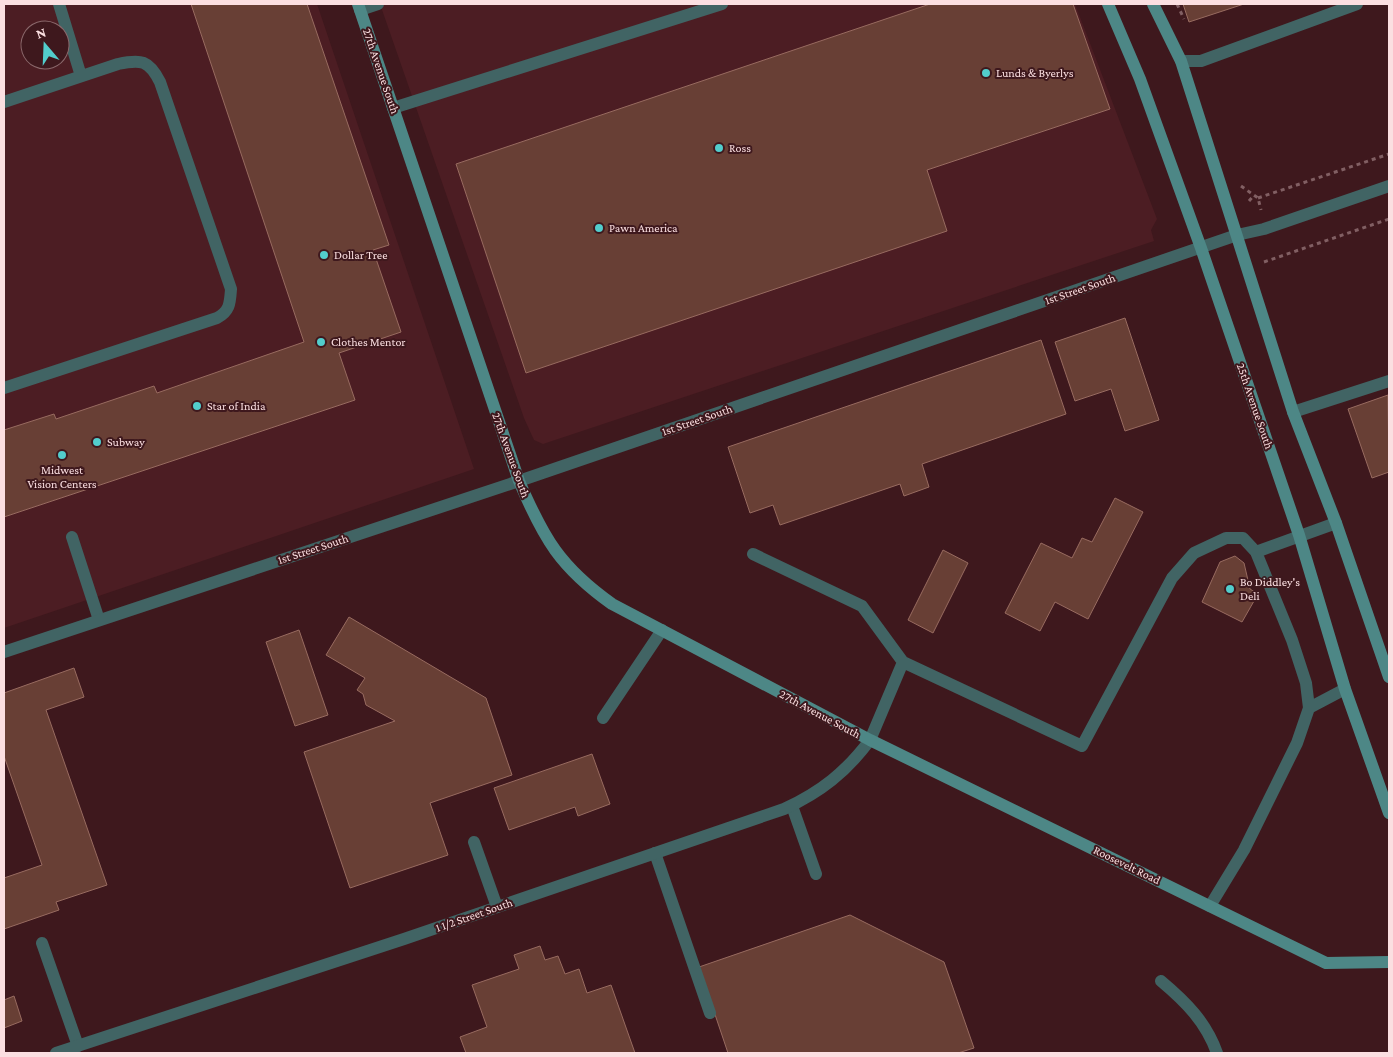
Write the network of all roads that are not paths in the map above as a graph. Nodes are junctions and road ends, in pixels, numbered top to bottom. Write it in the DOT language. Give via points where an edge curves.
graph roads {
  1 [pos="59,4"];
  2 [pos="378,4"];
  3 [pos="722,4"];
  4 [pos="1108,4"];
  5 [pos="1154,4"];
  6 [pos="1357,4"];
  7 [pos="359,7"];
  8 [pos="1181,61"];
  9 [pos="82,76"];
  10 [pos="4,102"];
  11 [pos="393,108"];
  12 [pos="1389,186"];
  13 [pos="1237,236"];
  14 [pos="1201,248"];
  15 [pos="1389,381"];
  16 [pos="4,388"];
  17 [pos="1293,412"];
  18 [pos="519,480"];
  19 [pos="1336,523"];
  20 [pos="1299,535"];
  21 [pos="72,537"];
  22 [pos="1256,552"];
  23 [pos="753,554"];
  24 [pos="99,620"];
  25 [pos="662,630"];
  26 [pos="4,652"];
  27 [pos="903,662"];
  28 [pos="1389,677"];
  29 [pos="1345,689"];
  30 [pos="1309,708"];
  31 [pos="603,718"];
  32 [pos="870,740"];
  33 [pos="792,806"];
  34 [pos="1389,813"];
  35 [pos="474,842"];
  36 [pos="655,853"];
  37 [pos="816,874"];
  38 [pos="1210,906"];
  39 [pos="497,907"];
  40 [pos="42,943"];
  41 [pos="1389,962"];
  42 [pos="1161,981"];
  43 [pos="710,1013"];
  44 [pos="78,1046"];
  45 [pos="56,1053"];
  46 [pos="1217,1053"];
  1 -- 9 [label="street"];
  2 -- 7 [label="street"];
  3 -- 11 [label="street"];
  4 -- 14 [label="street, 25th Avenue South" via="1140,79"];
  5 -- 8 [label="street"];
  6 -- 8 [label="street" via="1201,61"];
  7 -- 11 [label="street, 27th Avenue South"];
  8 -- 13 [label="street"];
  9 -- 10 [label="street"];
  9 -- 16 [label="street" via="135,60 153,68 226,272 231,289 230,304 225,313 195,326"];
  11 -- 18 [label="street, 27th Avenue South"];
  12 -- 13 [label="street, 1st Street South"];
  13 -- 14 [label="street, 1st Street South"];
  13 -- 17 [label="street"];
  14 -- 18 [label="street, 1st Street South"];
  14 -- 20 [label="street, 25th Avenue South"];
  15 -- 17 [label="street"];
  17 -- 19 [label="street"];
  18 -- 24 [label="street, 1st Street South"];
  18 -- 25 [label="street, 27th Avenue South" via="534,515 567,567 612,604"];
  19 -- 20 [label="street"];
  19 -- 28 [label="street"];
  20 -- 22 [label="street"];
  20 -- 29 [label="street, 25th Avenue South"];
  21 -- 24 [label="street"];
  22 -- 27 [label="street" via="1243,538 1226,538 1194,553 1172,578 1082,746"];
  22 -- 30 [label="street" via="1292,640 1306,683"];
  23 -- 27 [label="street" via="862,606"];
  24 -- 26 [label="street, 1st Street South"];
  25 -- 31 [label="street"];
  25 -- 32 [label="street, 27th Avenue South"];
  27 -- 32 [label="street, 1 1/2 Street South"];
  29 -- 30 [label="street"];
  29 -- 34 [label="street, 25th Avenue South"];
  30 -- 38 [label="street" via="1297,743 1244,850"];
  32 -- 33 [label="street, 1 1/2 Street South" via="835,780"];
  32 -- 38 [label="street, Roosevelt Road"];
  33 -- 36 [label="street, 1 1/2 Street South"];
  33 -- 37 [label="street"];
  35 -- 39 [label="street"];
  36 -- 39 [label="street, 1 1/2 Street South"];
  36 -- 43 [label="street"];
  38 -- 41 [label="street, Roosevelt Road" via="1326,963"];
  39 -- 44 [label="street, 1 1/2 Street South"];
  40 -- 44 [label="street"];
  42 -- 46 [label="street" via="1197,1015 1210,1034"];
  44 -- 45 [label="street, 1 1/2 Street South"];
}
